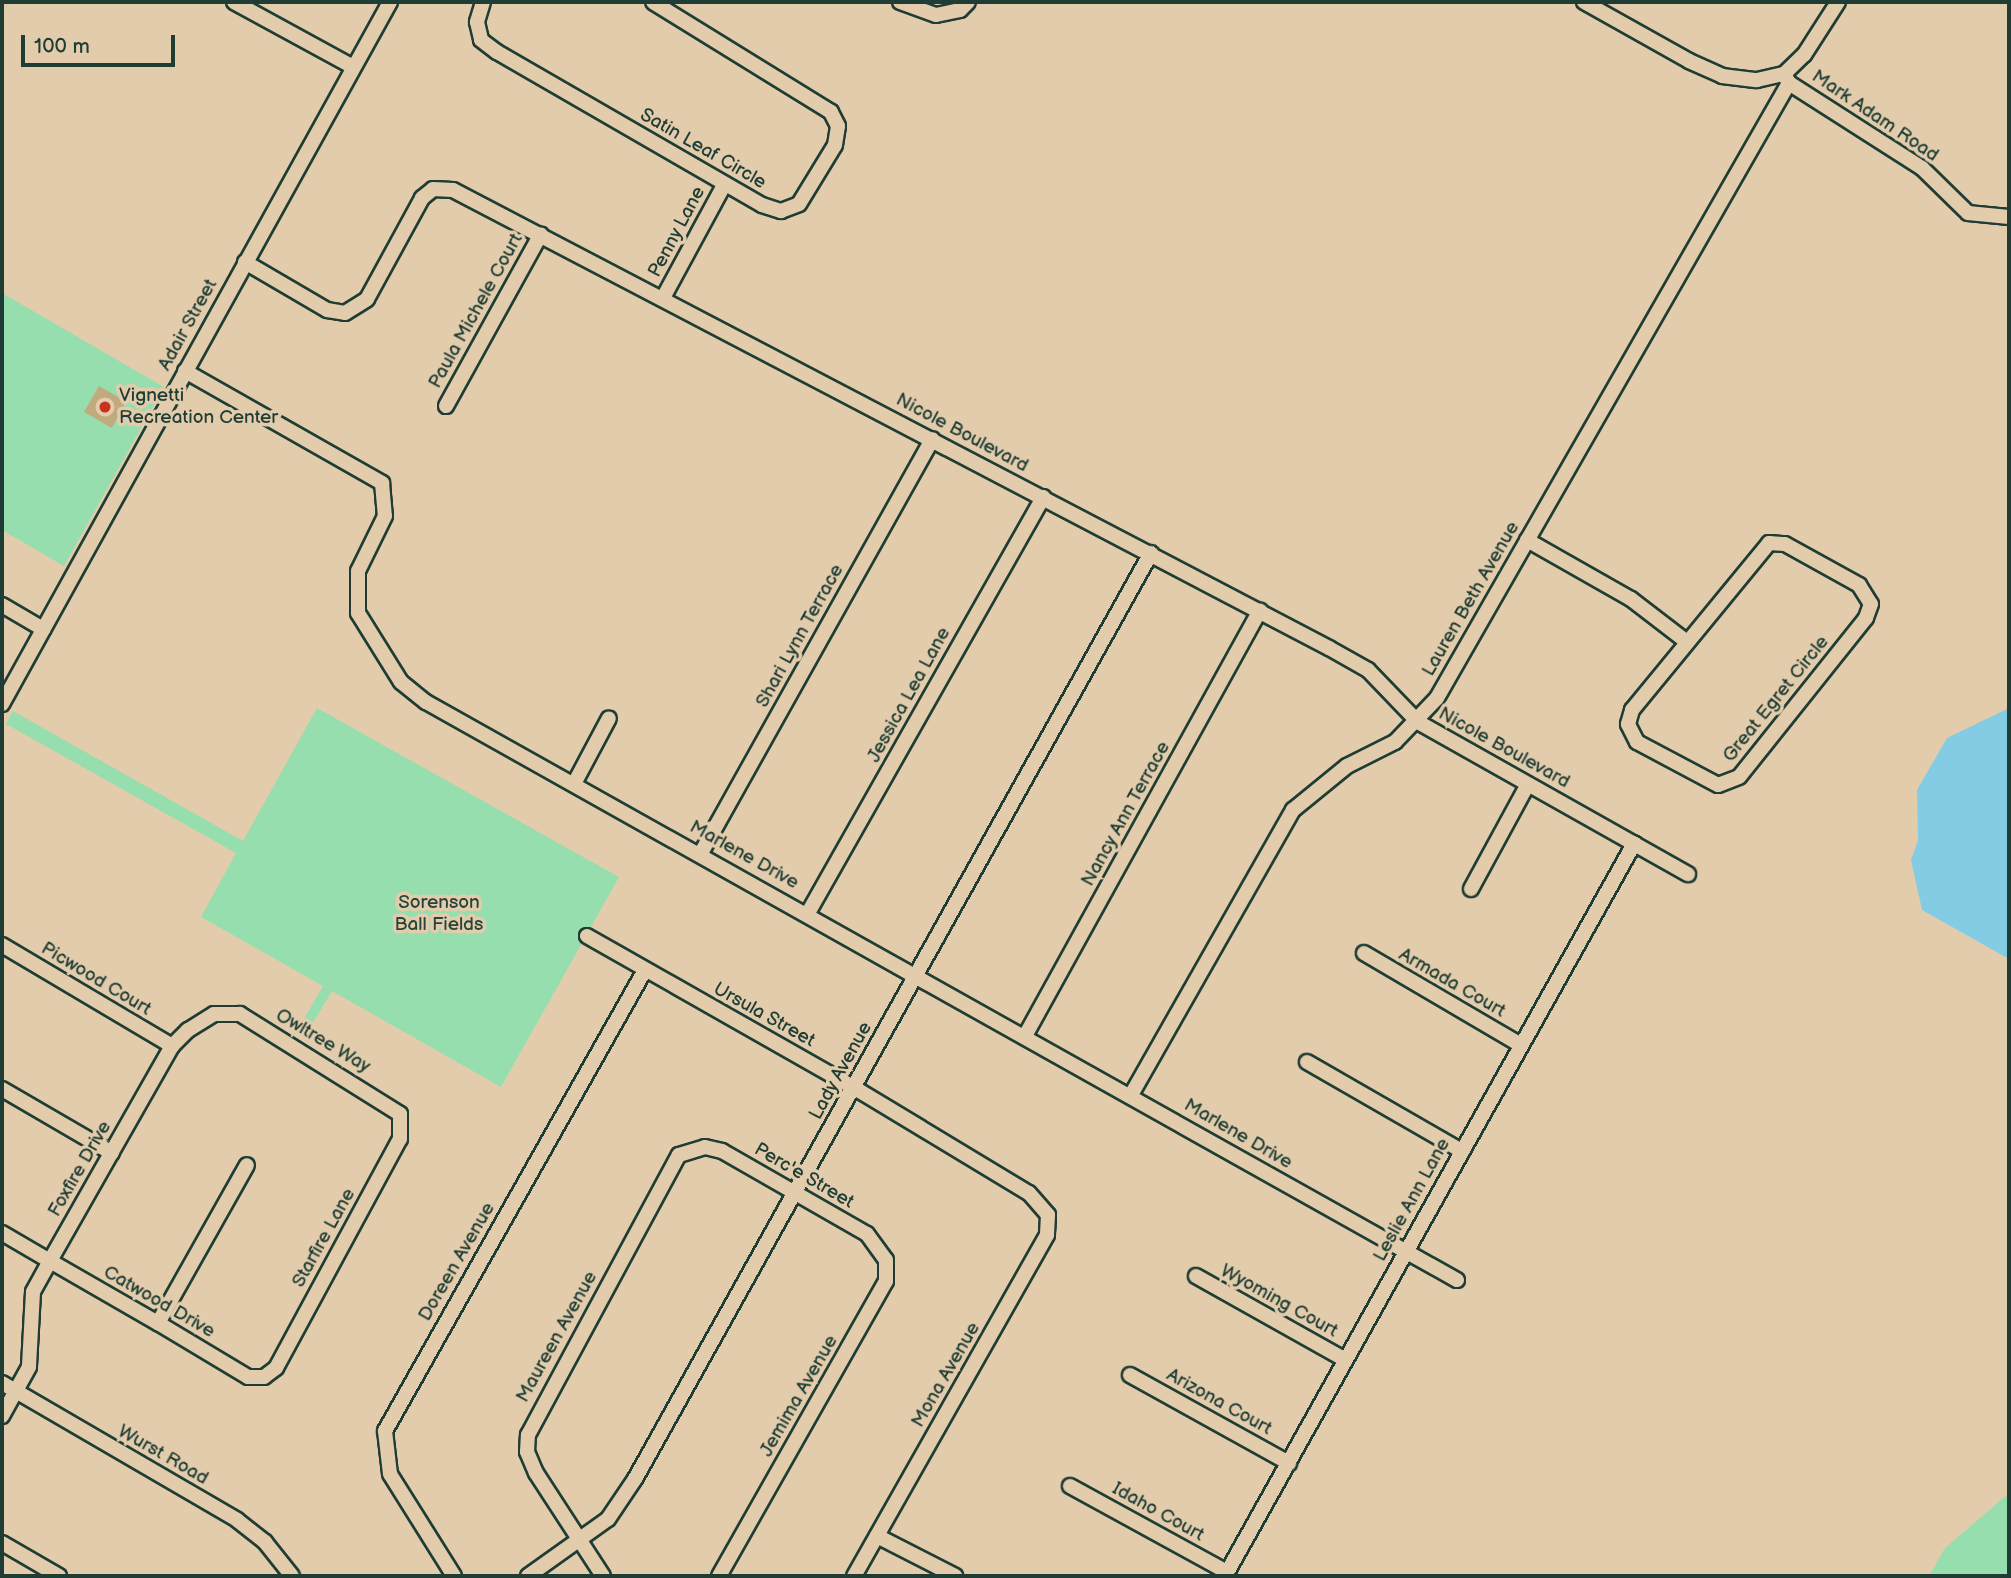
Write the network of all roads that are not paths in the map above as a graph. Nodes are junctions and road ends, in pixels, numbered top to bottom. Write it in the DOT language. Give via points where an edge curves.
graph roads {
  1 [pos="234,2"];
  2 [pos="390,2"];
  3 [pos="483,2"];
  4 [pos="653,2"];
  5 [pos="900,2"];
  6 [pos="968,2"];
  7 [pos="1584,2"];
  8 [pos="1838,2"];
  9 [pos="353,66"];
  10 [pos="1786,79"];
  11 [pos="724,184"];
  12 [pos="2009,217"];
  13 [pos="541,234"];
  14 [pos="245,262"];
  15 [pos="663,298"];
  16 [pos="184,371"];
  17 [pos="446,407"];
  18 [pos="932,439"];
  19 [pos="1043,497"];
  20 [pos="1527,540"];
  21 [pos="1151,553"];
  22 [pos="2,606"];
  23 [pos="1260,611"];
  24 [pos="43,629"];
  25 [pos="1686,642"];
  26 [pos="2,704"];
  27 [pos="609,718"];
  28 [pos="1418,722"];
  29 [pos="575,782"];
  30 [pos="1528,784"];
  31 [pos="1634,844"];
  32 [pos="701,853"];
  33 [pos="1688,874"];
  34 [pos="1471,889"];
  35 [pos="808,913"];
  36 [pos="587,936"];
  37 [pos="2,945"];
  38 [pos="1364,953"];
  39 [pos="645,970"];
  40 [pos="917,975"];
  41 [pos="240,1014"];
  42 [pos="1025,1036"];
  43 [pos="1521,1045"];
  44 [pos="172,1046"];
  45 [pos="1307,1062"];
  46 [pos="853,1087"];
  47 [pos="2,1089"];
  48 [pos="1131,1095"];
  49 [pos="386,1102"];
  50 [pos="722,1151"];
  51 [pos="1462,1152"];
  52 [pos="112,1153"];
  53 [pos="247,1165"];
  54 [pos="795,1193"];
  55 [pos="1029,1193"];
  56 [pos="2,1233"];
  57 [pos="867,1234"];
  58 [pos="1406,1251"];
  59 [pos="50,1261"];
  60 [pos="1196,1276"];
  61 [pos="1457,1280"];
  62 [pos="158,1323"];
  63 [pos="1344,1359"];
  64 [pos="1130,1375"];
  65 [pos="248,1377"];
  66 [pos="2,1382"];
  67 [pos="15,1391"];
  68 [pos="2,1416"];
  69 [pos="1289,1463"];
  70 [pos="1070,1486"];
  71 [pos="877,1536"];
  72 [pos="2,1543"];
  73 [pos="579,1543"];
  74 [pos="1226,1574"];
  75 [pos="59,1576"];
  76 [pos="292,1576"];
  77 [pos="454,1576"];
  78 [pos="528,1576"];
  79 [pos="603,1576"];
  80 [pos="719,1576"];
  81 [pos="854,1576"];
  82 [pos="955,1576"];
  1 -- 9 [label="street"];
  2 -- 9 [label="street, Adair Street"];
  3 -- 11 [label="street, Satin Leaf Circle" via="477,22 481,40"];
  4 -- 11 [label="street, Satin Leaf Circle" via="819,100 838,126 835,145 799,204 781,211"];
  5 -- 6 [label="street" via="936,15 960,10"];
  7 -- 10 [label="street" via="1722,76"];
  8 -- 10 [label="street, Lauren Beth Avenue"];
  9 -- 14 [label="street, Adair Street"];
  10 -- 12 [label="street, Mark Adam Road" via="1922,168 1968,213"];
  10 -- 20 [label="street, Lauren Beth Avenue"];
  11 -- 15 [label="street, Penny Lane"];
  13 -- 14 [label="street, Nicole Boulevard" via="453,190 433,189 422,198 367,299 345,313 327,310"];
  13 -- 15 [label="street, Nicole Boulevard"];
  13 -- 17 [label="street, Paula Michele Court"];
  14 -- 16 [label="street, Adair Street"];
  15 -- 18 [label="street, Nicole Boulevard"];
  16 -- 24 [label="street, Adair Street"];
  16 -- 29 [label="street, Marlene Drive" via="382,483 385,516 358,571 358,613 372,642 401,682 426,702"];
  18 -- 19 [label="street, Nicole Boulevard"];
  18 -- 32 [label="street, Shari Lynn Terrace"];
  19 -- 21 [label="street, Nicole Boulevard"];
  19 -- 35 [label="street, Jessica Lea Lane"];
  20 -- 25 [label="street" via="1630,598"];
  20 -- 28 [label="street, Lauren Beth Avenue"];
  21 -- 23 [label="street, Nicole Boulevard"];
  21 -- 40 [label="street, Lady Avenue"];
  22 -- 24 [label="street"];
  23 -- 28 [label="street, Nicole Boulevard" via="1367,670"];
  23 -- 42 [label="street, Nancy Ann Terrace"];
  24 -- 26 [label="street, Adair Street"];
  25 -- 25 [label="street, Great Egret Circle" via="1632,710 1630,735 1718,785 1727,784 1739,777 1804,697 1866,618 1871,604 1859,585 1785,544 1769,543"];
  27 -- 29 [label="street"];
  28 -- 30 [label="street, Nicole Boulevard"];
  28 -- 48 [label="street, Lauren Beth Avenue" via="1395,742 1320,784 1293,810"];
  29 -- 32 [label="street, Marlene Drive"];
  30 -- 31 [label="street, Nicole Boulevard"];
  30 -- 34 [label="street"];
  31 -- 33 [label="street, Nicole Boulevard"];
  31 -- 43 [label="street, Leslie Ann Lane"];
  32 -- 35 [label="street, Marlene Drive"];
  35 -- 40 [label="street, Marlene Drive"];
  36 -- 39 [label="street, Ursula Street"];
  37 -- 44 [label="street, Picwood Court"];
  38 -- 43 [label="street, Armada Court"];
  39 -- 46 [label="street, Ursula Street"];
  39 -- 77 [label="street, Doreen Avenue" via="385,1431 390,1474"];
  40 -- 42 [label="street, Marlene Drive"];
  40 -- 46 [label="street, Lady Avenue"];
  41 -- 44 [label="street, Foxfire Drive" via="214,1014"];
  41 -- 49 [label="street, Owltree Way"];
  42 -- 48 [label="street, Marlene Drive"];
  43 -- 51 [label="street, Leslie Ann Lane"];
  44 -- 52 [label="street, Foxfire Drive"];
  45 -- 51 [label="street"];
  46 -- 54 [label="street, Lady Avenue"];
  46 -- 55 [label="street, Ursula Street"];
  47 -- 52 [label="street"];
  48 -- 58 [label="street, Marlene Drive"];
  49 -- 65 [label="street, Starfire Lane" via="400,1114 400,1139 276,1368 264,1377"];
  50 -- 54 [label="street, Perc'e Street"];
  50 -- 73 [label="street, Maureen Avenue" via="705,1147 679,1156 528,1435 527,1452 536,1473"];
  51 -- 58 [label="street, Leslie Ann Lane"];
  52 -- 59 [label="street, Foxfire Drive"];
  53 -- 62 [label="street"];
  54 -- 57 [label="street, Perc'e Street"];
  54 -- 73 [label="street, Lady Avenue" via="635,1479 608,1519"];
  55 -- 71 [label="street, Mona Avenue" via="1048,1214 1047,1235"];
  56 -- 59 [label="street, Catwood Drive"];
  57 -- 80 [label="street, Jemima Avenue" via="886,1260 886,1281"];
  58 -- 61 [label="street, Marlene Drive"];
  58 -- 63 [label="street, Leslie Ann Lane"];
  59 -- 62 [label="street, Catwood Drive"];
  59 -- 67 [label="street, Foxfire Drive" via="33,1292 29,1367"];
  60 -- 63 [label="street, Wyoming Court"];
  62 -- 65 [label="street, Catwood Drive"];
  63 -- 69 [label="street, Leslie Ann Lane"];
  64 -- 69 [label="street, Arizona Court"];
  66 -- 67 [label="street, Wurst Road"];
  67 -- 68 [label="street, Foxfire Drive"];
  67 -- 76 [label="street, Wurst Road" via="237,1520 265,1542"];
  69 -- 74 [label="street, Leslie Ann Lane"];
  70 -- 74 [label="street, Idaho Court"];
  71 -- 81 [label="street, Mona Avenue"];
  71 -- 82 [label="street"];
  72 -- 75 [label="street"];
  73 -- 78 [label="street, Lady Avenue"];
  73 -- 79 [label="street, Maureen Avenue"];
}
